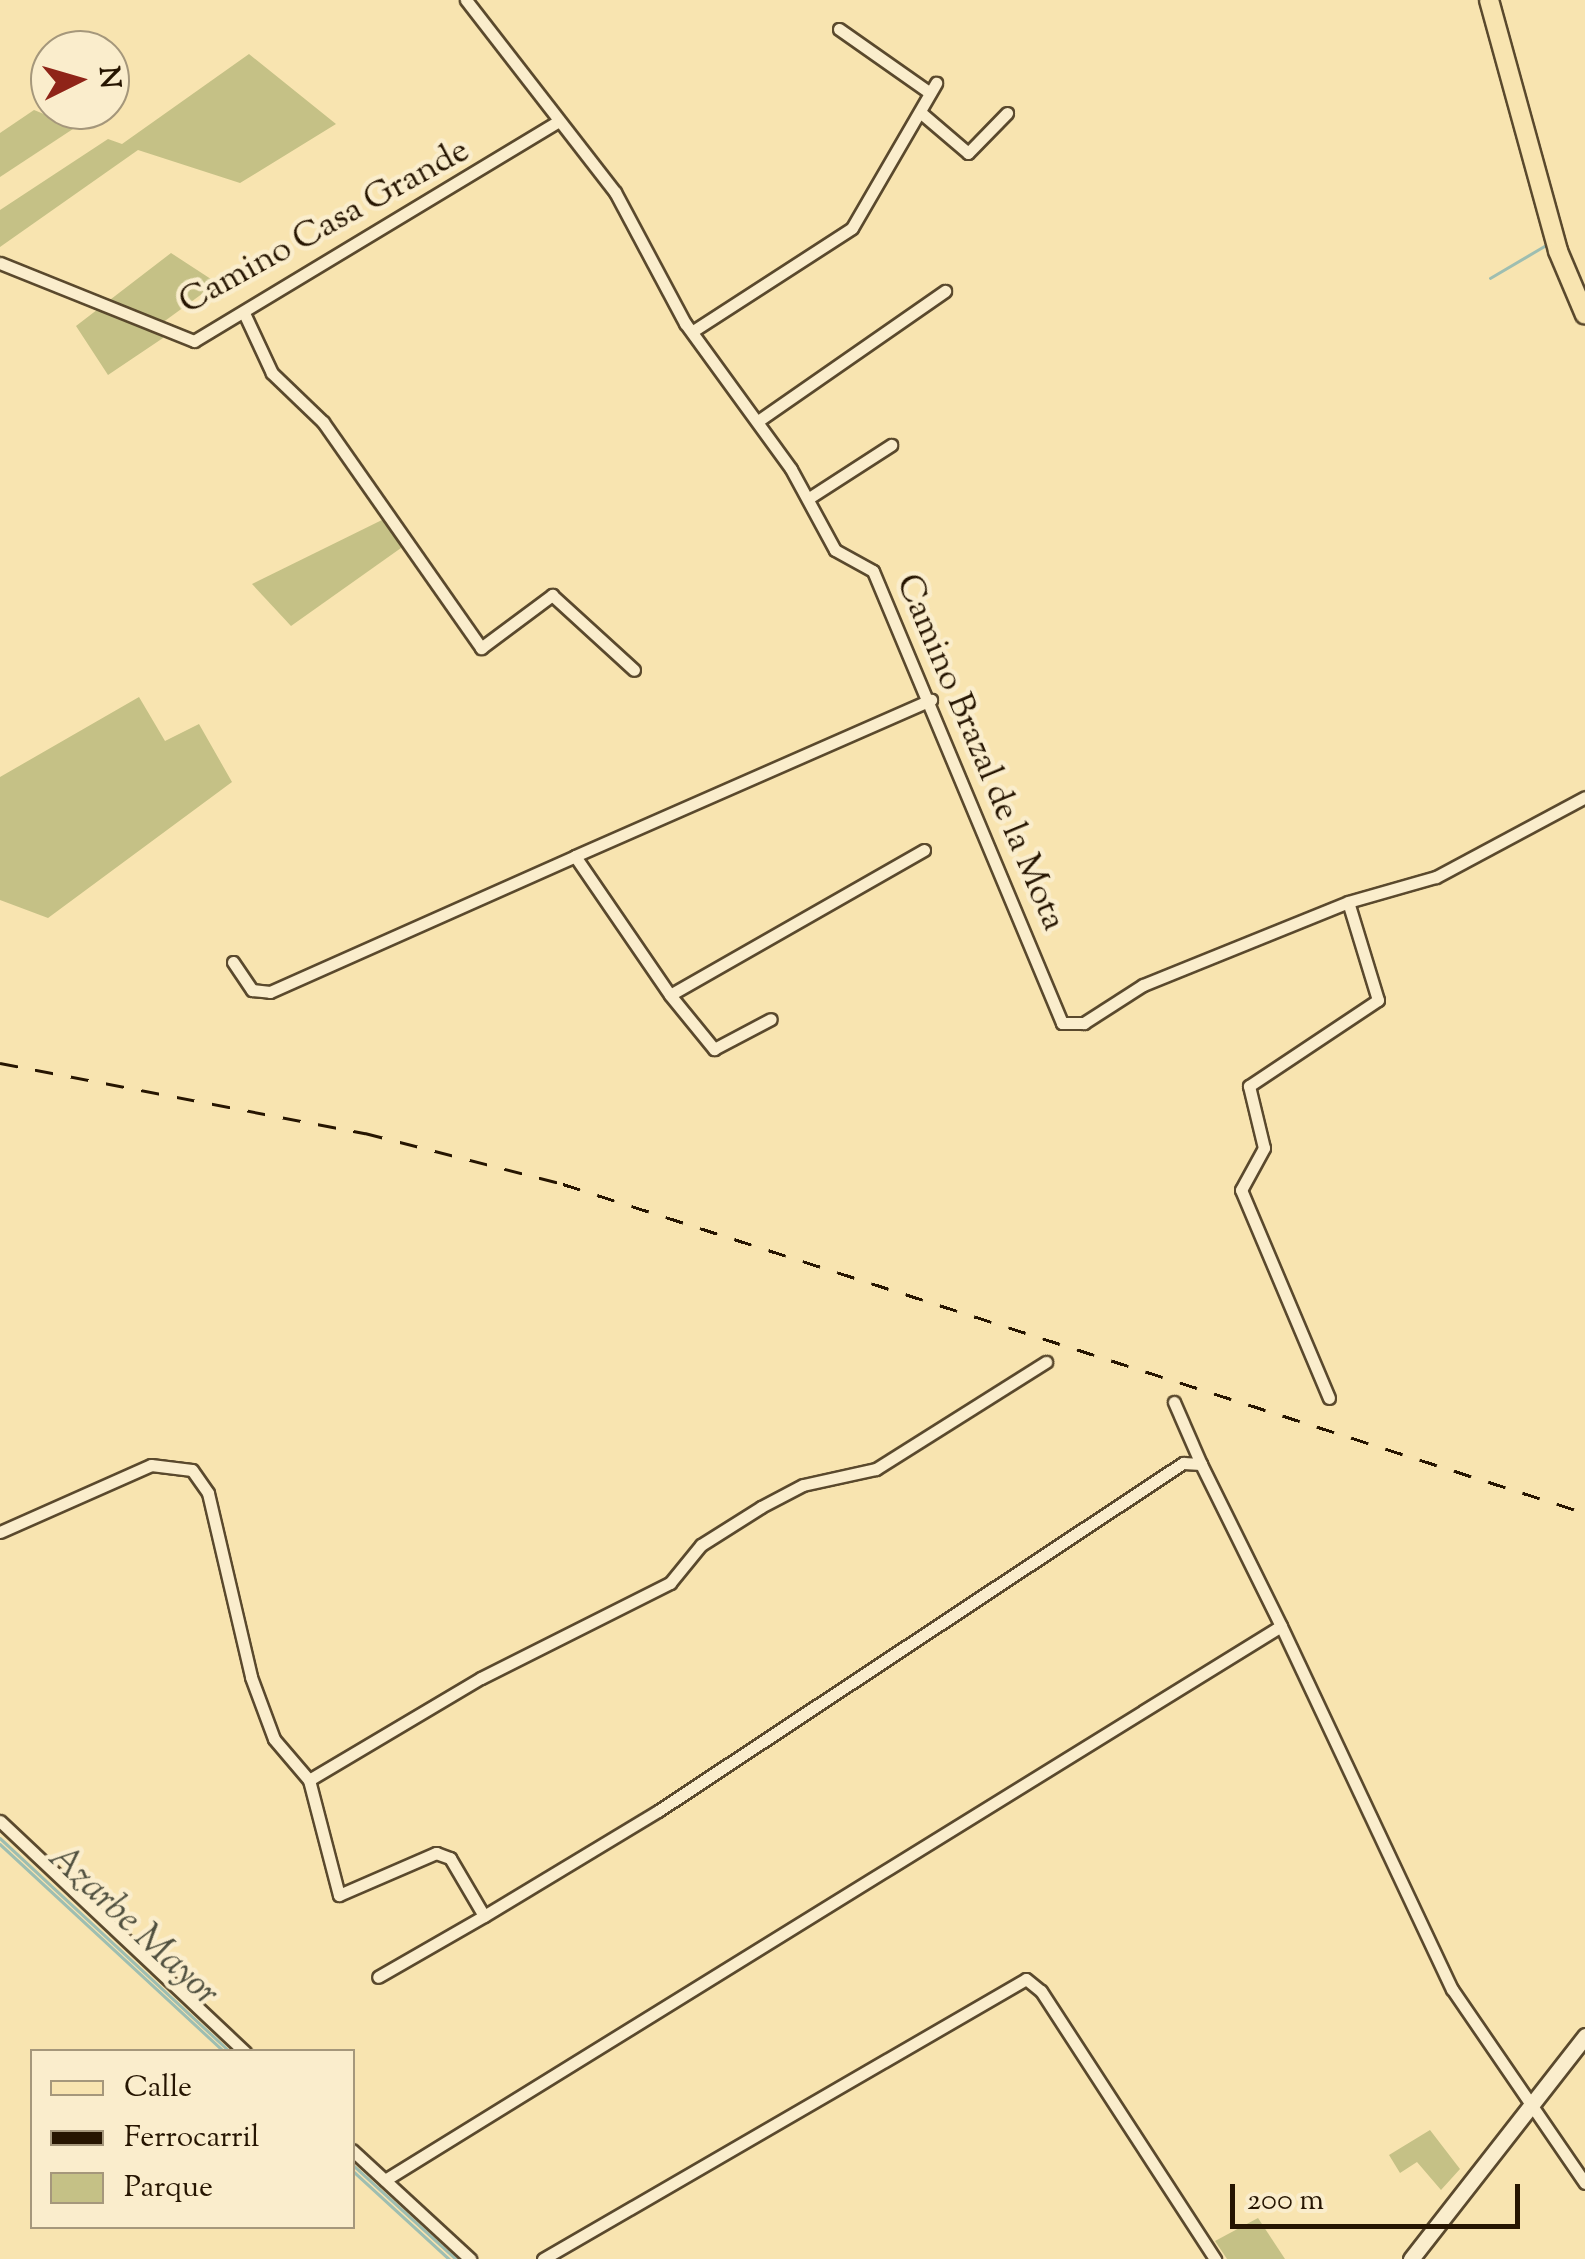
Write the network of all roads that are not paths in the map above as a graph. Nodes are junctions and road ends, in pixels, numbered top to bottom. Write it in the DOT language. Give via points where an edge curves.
graph roads {
  1 [pos="466,0"];
  2 [pos="1489,0"];
  3 [pos="839,29"];
  4 [pos="920,112"];
  5 [pos="1008,113"];
  6 [pos="559,121"];
  7 [pos="0,263"];
  8 [pos="945,291"];
  9 [pos="244,313"];
  10 [pos="1585,315"];
  11 [pos="693,331"];
  12 [pos="758,421"];
  13 [pos="890,446"];
  14 [pos="810,498"];
  15 [pos="634,670"];
  16 [pos="930,700"];
  17 [pos="1585,796"];
  18 [pos="924,850"];
  19 [pos="575,856"];
  20 [pos="1348,902"];
  21 [pos="233,962"];
  22 [pos="670,995"];
  23 [pos="771,1018"];
  24 [pos="1046,1362"];
  25 [pos="1329,1398"];
  26 [pos="1174,1402"];
  27 [pos="1200,1464"];
  28 [pos="0,1532"];
  29 [pos="1282,1626"];
  30 [pos="309,1780"];
  31 [pos="0,1821"];
  32 [pos="484,1916"];
  33 [pos="378,1977"];
  34 [pos="1585,2036"];
  35 [pos="242,2049"];
  36 [pos="1532,2103"];
  37 [pos="355,2153"];
  38 [pos="385,2180"];
  39 [pos="1585,2182"];
  40 [pos="470,2259"];
  41 [pos="543,2259"];
  42 [pos="1215,2259"];
  43 [pos="1411,2259"];
  1 -- 6 [label="street, Camino Brazal de la Mota"];
  2 -- 10 [label="main road" via="1555,242"];
  3 -- 4 [label="street" via="933,88"];
  4 -- 5 [label="street" via="968,153"];
  4 -- 11 [label="street" via="852,228"];
  6 -- 9 [label="street, Camino Casa Grande"];
  6 -- 11 [label="street, Camino Brazal de la Mota" via="615,192"];
  7 -- 9 [label="street, Camino Casa Grande" via="179,340 194,341"];
  8 -- 12 [label="street"];
  9 -- 15 [label="street" via="272,374 323,422 481,648 552,595"];
  11 -- 12 [label="street, Camino Brazal de la Mota"];
  12 -- 14 [label="street, Camino Brazal de la Mota"];
  13 -- 14 [label="street"];
  14 -- 16 [label="street, Camino Brazal de la Mota" via="835,550 873,571"];
  16 -- 19 [label="street"];
  16 -- 20 [label="street, Camino Brazal de la Mota" via="1062,1024 1084,1023 1143,985"];
  17 -- 20 [label="street, Camino Brazal de la Mota" via="1436,877"];
  18 -- 22 [label="street"];
  19 -- 21 [label="street" via="270,992 252,990"];
  19 -- 22 [label="street"];
  20 -- 25 [label="street" via="1378,1000 1249,1086 1264,1148 1240,1190"];
  22 -- 23 [label="street" via="714,1049"];
  24 -- 30 [label="street" via="876,1469 803,1485 761,1507 700,1545 670,1582 482,1678"];
  26 -- 27 [label="street"];
  27 -- 29 [label="street"];
  27 -- 32 [label="street" via="1182,1463 658,1811"];
  28 -- 30 [label="street" via="151,1466 192,1470 208,1493 250,1677 274,1739"];
  29 -- 36 [label="street" via="1452,1989"];
  29 -- 38 [label="street"];
  30 -- 32 [label="street" via="338,1895 436,1852 450,1858"];
  31 -- 35 [label="street"];
  32 -- 33 [label="street"];
  34 -- 36 [label="street"];
  36 -- 39 [label="street"];
  36 -- 43 [label="street"];
  37 -- 38 [label="street"];
  38 -- 40 [label="street"];
  41 -- 42 [label="street" via="1026,1979 1041,1990"];
}
